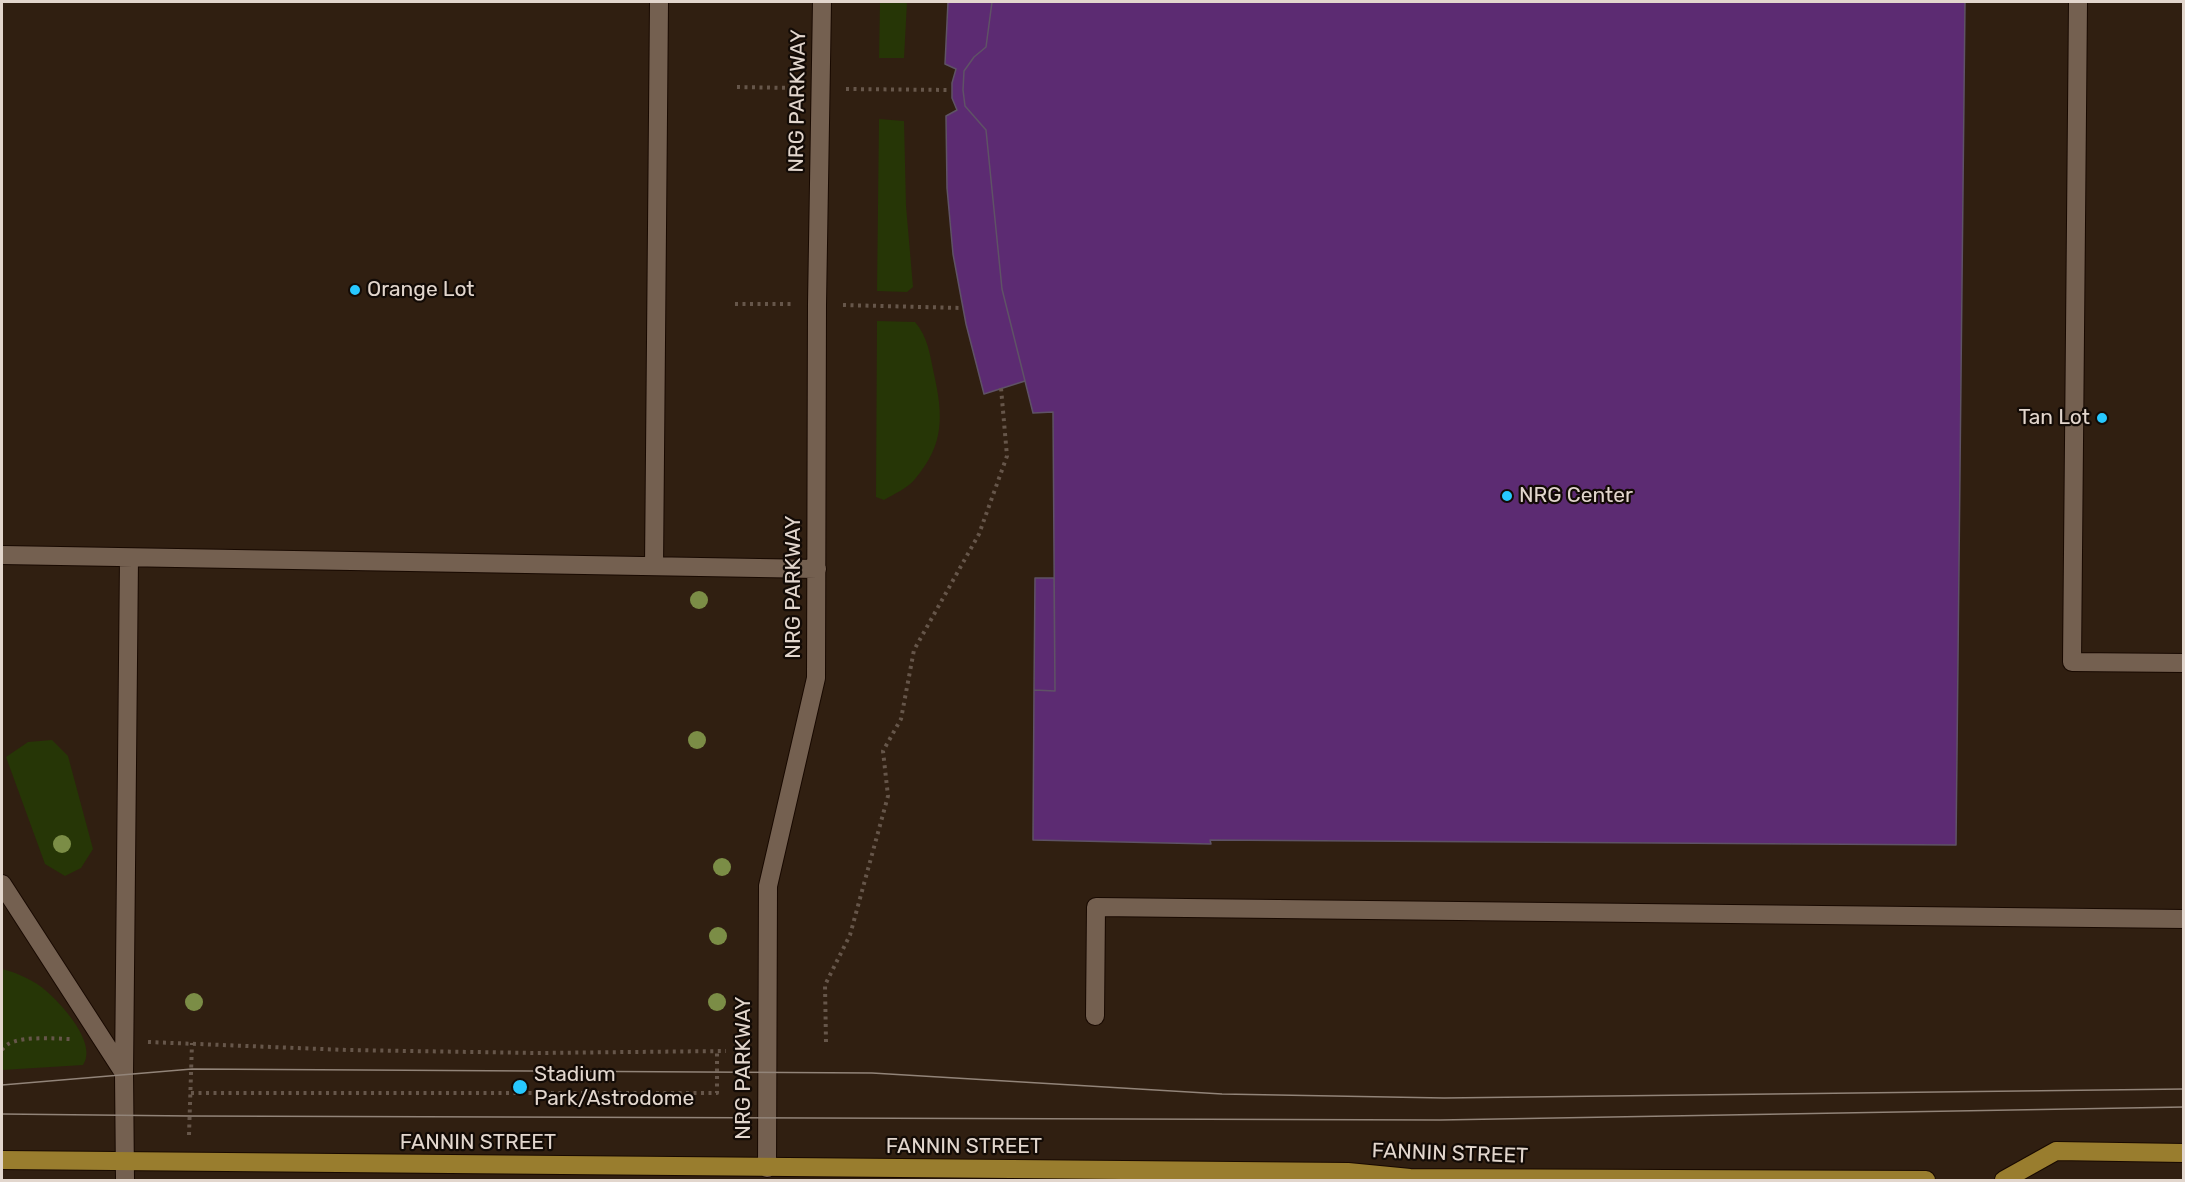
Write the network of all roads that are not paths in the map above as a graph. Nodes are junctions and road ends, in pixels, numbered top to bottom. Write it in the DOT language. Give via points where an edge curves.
graph roads {
  1 [pos="659,2"];
  2 [pos="822,2"];
  3 [pos="2078,2"];
  4 [pos="2,555"];
  5 [pos="129,558"];
  6 [pos="654,566"];
  7 [pos="817,569"];
  8 [pos="2184,663"];
  9 [pos="2,884"];
  10 [pos="2184,919"];
  11 [pos="1095,1016"];
  12 [pos="124,1073"];
  13 [pos="2184,1153"];
  14 [pos="2,1160"];
  15 [pos="767,1168"];
  16 [pos="125,1171"];
  17 [pos="1926,1180"];
  18 [pos="2004,1180"];
  1 -- 6 [label="lane"];
  2 -- 7 [label="lane, NRG PARKWAY"];
  3 -- 8 [label="lane" via="2072,662"];
  4 -- 5 [label="lane"];
  5 -- 6 [label="lane"];
  5 -- 12 [label="lane"];
  6 -- 7 [label="lane"];
  7 -- 15 [label="lane, NRG PARKWAY" via="816,678 768,886"];
  9 -- 12 [label="lane"];
  10 -- 11 [label="lane" via="1096,907"];
  12 -- 16 [label="lane"];
  13 -- 18 [label="main road" via="2056,1151"];
  14 -- 16 [label="main road, FANNIN STREET"];
  15 -- 16 [label="main road, FANNIN STREET" via="188,1163"];
  15 -- 17 [label="main road, FANNIN STREET" via="1348,1172 1422,1178"];
}
